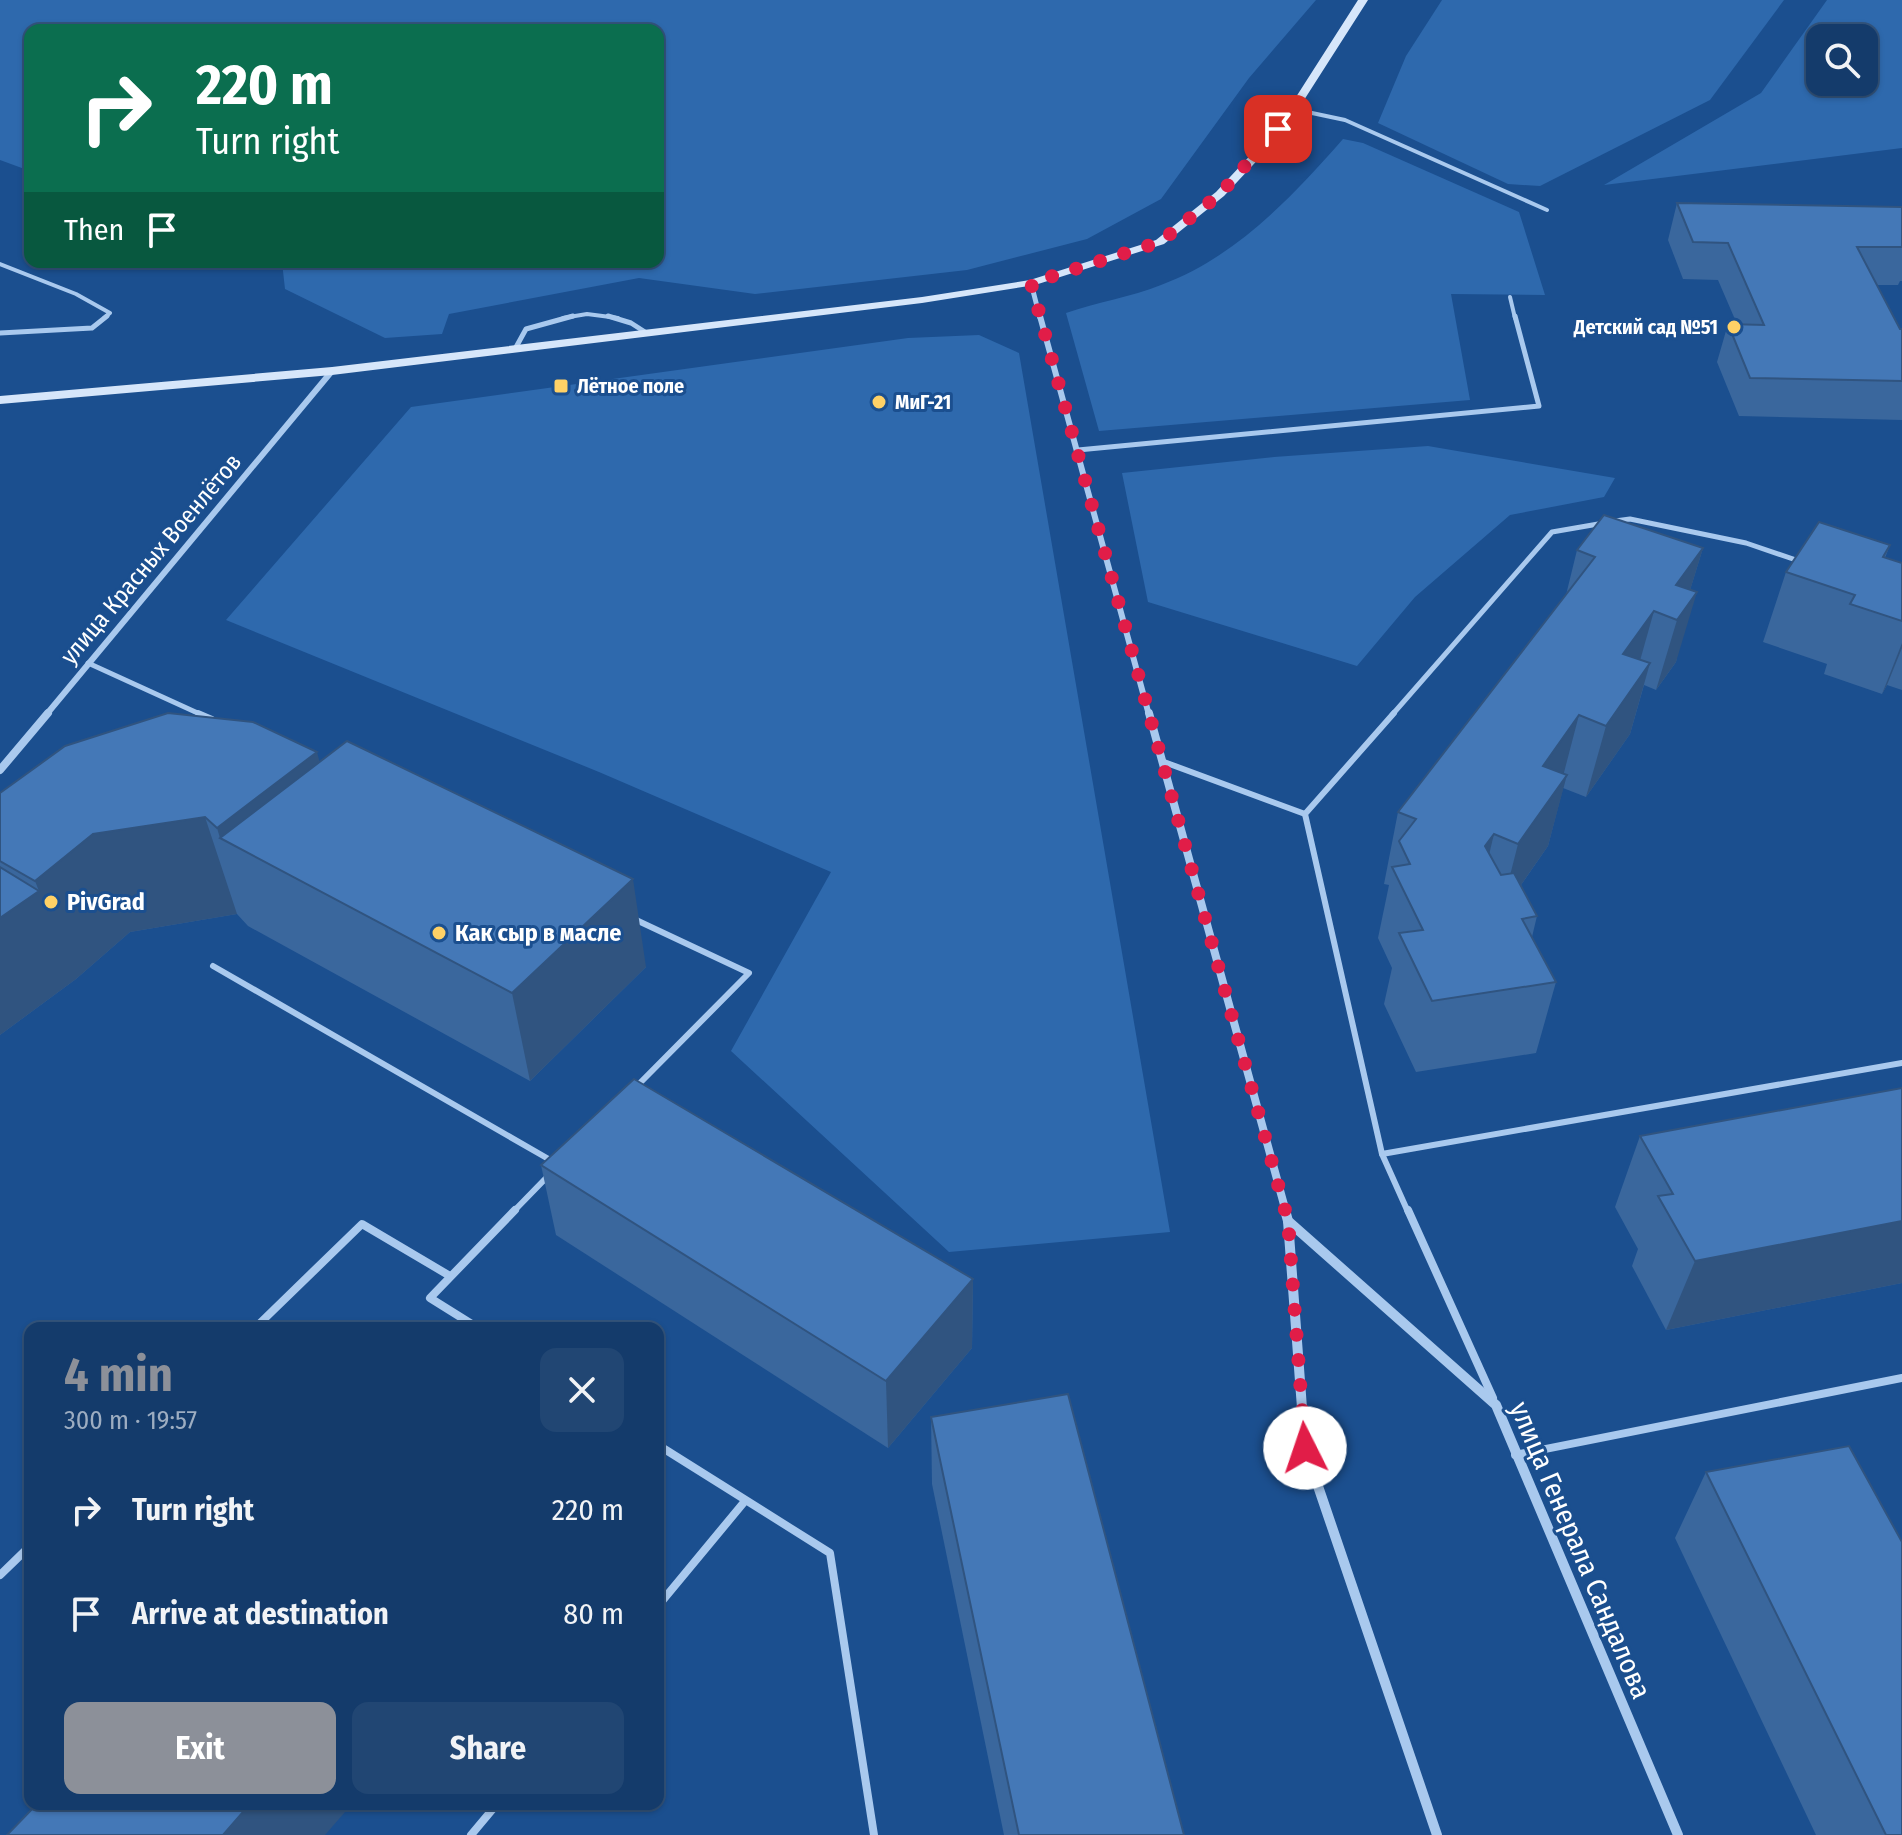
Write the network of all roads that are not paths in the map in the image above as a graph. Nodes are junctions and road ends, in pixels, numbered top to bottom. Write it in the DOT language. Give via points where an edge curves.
graph roads {
  1 [pos="1363,0"];
  2 [pos="1293,109"];
  3 [pos="1547,210"];
  4 [pos="0,264"];
  5 [pos="1031,283"];
  6 [pos="1510,297"];
  7 [pos="645,332"];
  8 [pos="0,333"];
  9 [pos="515,349"];
  10 [pos="332,371"];
  11 [pos="0,400"];
  12 [pos="1078,450"];
  13 [pos="1817,567"];
  14 [pos="88,663"];
  15 [pos="199,714"];
  16 [pos="185,720"];
  17 [pos="214,720"];
  18 [pos="1164,762"];
  19 [pos="0,770"];
  20 [pos="1305,814"];
  21 [pos="633,918"];
  22 [pos="213,966"];
  23 [pos="1902,1063"];
  24 [pos="625,1097"];
  25 [pos="1382,1154"];
  26 [pos="1288,1221"];
  27 [pos="450,1276"];
  28 [pos="261,1322"];
  29 [pos="468,1322"];
  30 [pos="1902,1378"];
  31 [pos="1496,1405"];
  32 [pos="664,1449"];
  33 [pos="1515,1455"];
  34 [pos="745,1501"];
  35 [pos="24,1552"];
  36 [pos="0,1575"];
  37 [pos="664,1599"];
  38 [pos="492,1810"];
  39 [pos="471,1835"];
  40 [pos="874,1835"];
  41 [pos="1437,1835"];
  42 [pos="1678,1835"];
  1 -- 2 [label="street"];
  2 -- 3 [label="lane" via="1345,120"];
  2 -- 5 [label="street" via="1220,194 1160,242"];
  4 -- 8 [label="lane" via="110,313 92,328"];
  5 -- 7 [label="street"];
  5 -- 12 [label="street"];
  6 -- 12 [label="lane" via="1539,406"];
  7 -- 9 [label="street"];
  7 -- 9 [label="lane" via="608,313 562,315 526,329"];
  9 -- 10 [label="street"];
  10 -- 11 [label="street"];
  10 -- 14 [label="street, улица Красных Военлётов"];
  12 -- 18 [label="street"];
  13 -- 20 [label="lane" via="1746,543 1630,519 1552,532"];
  14 -- 15 [label="lane"];
  14 -- 19 [label="street, улица Красных Военлётов"];
  15 -- 16 [label="lane"];
  15 -- 17 [label="lane"];
  18 -- 20 [label="lane"];
  18 -- 26 [label="street"];
  20 -- 25 [label="lane"];
  21 -- 24 [label="lane" via="749,973"];
  22 -- 27 [label="lane" via="558,1165"];
  23 -- 25 [label="lane"];
  25 -- 31 [label="lane"];
  26 -- 31 [label="street, улица Генерала Сандалова"];
  26 -- 41 [label="street" via="1305,1448"];
  27 -- 28 [label="lane" via="362,1224"];
  27 -- 29 [label="lane" via="430,1298"];
  30 -- 33 [label="lane"];
  31 -- 33 [label="street, улица Генерала Сандалова"];
  32 -- 34 [label="lane"];
  33 -- 42 [label="street, улица Генерала Сандалова"];
  34 -- 37 [label="lane"];
  34 -- 40 [label="lane" via="830,1553"];
  35 -- 36 [label="lane"];
  38 -- 39 [label="lane"];
}
